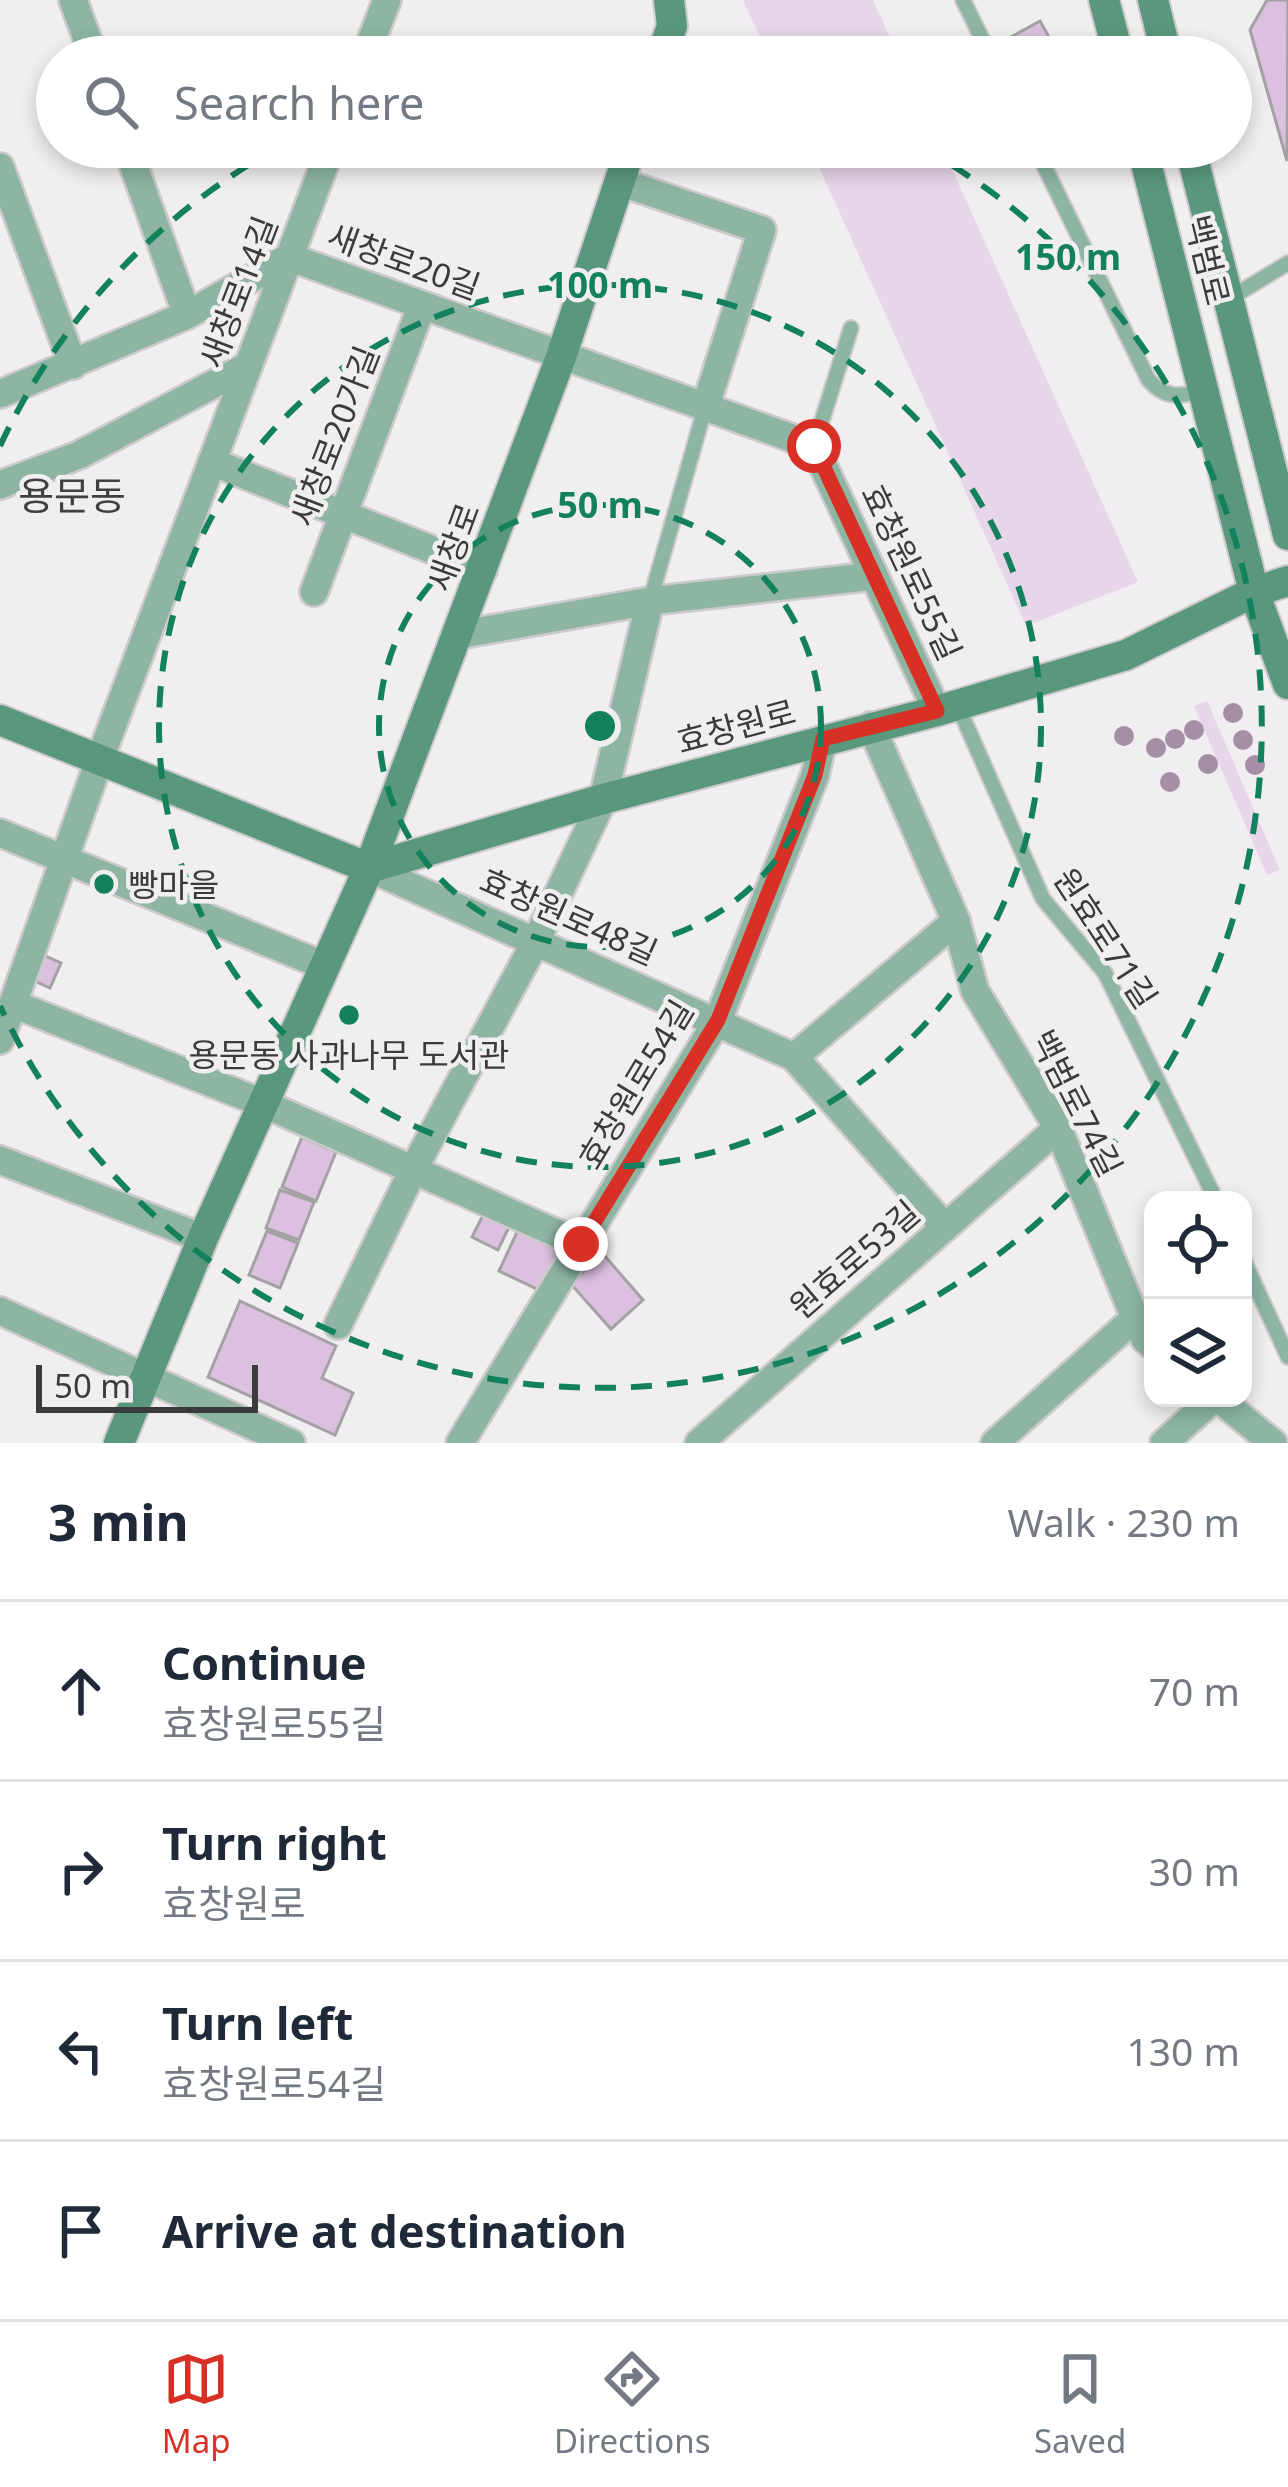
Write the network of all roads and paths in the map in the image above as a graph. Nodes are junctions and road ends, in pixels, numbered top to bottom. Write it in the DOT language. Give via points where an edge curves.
graph roads {
  1 [pos="74,0"];
  2 [pos="387,0"];
  3 [pos="669,0"];
  4 [pos="963,0"];
  5 [pos="1104,0"];
  6 [pos="1154,0"];
  7 [pos="87,36"];
  8 [pos="373,36"];
  9 [pos="669,36"];
  10 [pos="981,36"];
  11 [pos="1113,36"];
  12 [pos="1162,36"];
  13 [pos="0,167"];
  14 [pos="134,168"];
  15 [pos="323,168"];
  16 [pos="624,168"];
  17 [pos="1045,168"];
  18 [pos="1147,168"];
  19 [pos="1195,168"];
  20 [pos="620,182"];
  21 [pos="289,257"];
  22 [pos="1288,263"];
  23 [pos="1227,300"];
  24 [pos="422,305"];
  25 [pos="187,315"];
  26 [pos="851,328"];
  27 [pos="1239,345"];
  28 [pos="1196,356"];
  29 [pos="561,357"];
  30 [pos="74,365"];
  31 [pos="248,366"];
  32 [pos="1205,391"];
  33 [pos="0,394"];
  34 [pos="705,408"];
  35 [pos="814,446"];
  36 [pos="212,462"];
  37 [pos="0,485"];
  38 [pos="344,512"];
  39 [pos="1288,535"];
  40 [pos="483,570"];
  41 [pos="874,576"];
  42 [pos="1288,581"];
  43 [pos="314,592"];
  44 [pos="1254,592"];
  45 [pos="650,601"];
  46 [pos="458,635"];
  47 [pos="1288,684"];
  48 [pos="947,707"];
  49 [pos="0,719"];
  50 [pos="872,726"];
  51 [pos="823,739"];
  52 [pos="99,761"];
  53 [pos="603,799"];
  54 [pos="0,833"];
  55 [pos="65,859"];
  56 [pos="369,868"];
  57 [pos="956,922"];
  58 [pos="536,941"];
  59 [pos="325,966"];
  60 [pos="16,1005"];
  61 [pos="718,1020"];
  62 [pos="0,1040"];
  63 [pos="794,1057"];
  64 [pos="262,1103"];
  65 [pos="1058,1128"];
  66 [pos="0,1160"];
  67 [pos="413,1170"];
  68 [pos="1212,1191"];
  69 [pos="945,1227"];
  70 [pos="203,1238"];
  71 [pos="581,1244"];
  72 [pos="1252,1278"];
  73 [pos="0,1311"];
  74 [pos="1135,1318"];
  75 [pos="338,1325"];
  76 [pos="1144,1339"];
  77 [pos="1288,1357"];
  78 [pos="146,1374"];
  79 [pos="1206,1407"];
  80 [pos="1227,1407"];
  81 [pos="119,1443"];
  82 [pos="291,1443"];
  83 [pos="460,1443"];
  84 [pos="699,1443"];
  85 [pos="995,1443"];
  86 [pos="1164,1443"];
  87 [pos="1273,1443"];
  1 -- 7 [label="street"];
  2 -- 8 [label="street"];
  3 -- 9 [label="main road"];
  4 -- 10 [label="lane"];
  5 -- 11 [label="main road"];
  6 -- 12 [label="main road"];
  13 -- 30 [label="street"];
  14 -- 25 [label="street"];
  15 -- 21 [label="street, 새창로14길"];
  16 -- 20 [label="main road, 새창로"];
  17 -- 32 [label="lane" via="1148,379 1176,397"];
  18 -- 28 [label="main road, 백범로"];
  19 -- 23 [label="main road, 백범로"];
  20 -- 29 [label="main road, 새창로"];
  20 -- 34 [label="street" via="761,230"];
  21 -- 24 [label="street, 새창로20길"];
  21 -- 25 [label="street"];
  21 -- 31 [label="street, 새창로14길"];
  22 -- 23 [label="lane"];
  23 -- 27 [label="main road, 백범로"];
  24 -- 29 [label="street, 새창로20길"];
  24 -- 38 [label="street, 새창로20가길"];
  25 -- 30 [label="street"];
  26 -- 35 [label="lane"];
  27 -- 28 [label="main road" via="1228,370 1214,374"];
  27 -- 39 [label="main road, 백범로"];
  28 -- 32 [label="main road, 백범로"];
  29 -- 34 [label="street"];
  29 -- 40 [label="main road, 새창로"];
  30 -- 33 [label="street"];
  31 -- 36 [label="street, 새창로14길"];
  31 -- 37 [label="street" via="79,454"];
  32 -- 44 [label="main road, 백범로"];
  34 -- 35 [label="street"];
  34 -- 45 [label="lane"];
  35 -- 41 [label="street, 효창원로55길"];
  36 -- 38 [label="street"];
  36 -- 52 [label="street, 새창로14길"];
  38 -- 40 [label="street"];
  38 -- 43 [label="street, 새창로20가길"];
  40 -- 46 [label="main road, 새창로"];
  41 -- 45 [label="street"];
  41 -- 48 [label="street, 효창원로55길"];
  42 -- 44 [label="main road, 효창원로"];
  44 -- 47 [label="main road, 백범로"];
  44 -- 48 [label="main road, 효창원로" via="1126,656"];
  45 -- 46 [label="street"];
  45 -- 53 [label="street"];
  46 -- 56 [label="main road, 새창로"];
  48 -- 50 [label="main road, 효창원로"];
  48 -- 68 [label="lane, 원효로71길" via="1043,899 1105,973"];
  49 -- 52 [label="main road"];
  50 -- 51 [label="main road, 효창원로"];
  50 -- 57 [label="street, 백범로74길"];
  51 -- 53 [label="main road, 효창원로"];
  51 -- 61 [label="street, 효창원로54길"];
  52 -- 55 [label="street, 새창로14길"];
  52 -- 56 [label="main road"];
  53 -- 56 [label="main road, 효창원로"];
  53 -- 58 [label="street"];
  54 -- 55 [label="street"];
  55 -- 59 [label="street"];
  55 -- 60 [label="street, 새창로14길"];
  56 -- 58 [label="street, 효창원로48길"];
  56 -- 59 [label="main road, 새창로"];
  57 -- 63 [label="street"];
  57 -- 65 [label="street, 백범로74길" via="975,991"];
  58 -- 61 [label="street, 효창원로48길"];
  58 -- 67 [label="street"];
  59 -- 64 [label="main road, 새창로"];
  60 -- 62 [label="street, 새창로14길"];
  60 -- 64 [label="street"];
  61 -- 63 [label="street, 효창원로48길"];
  61 -- 71 [label="street, 효창원로54길"];
  63 -- 69 [label="street, 효창원로48길"];
  64 -- 67 [label="street"];
  64 -- 70 [label="main road, 새창로"];
  65 -- 69 [label="street, 원효로53길"];
  65 -- 74 [label="street, 백범로74길"];
  66 -- 70 [label="street"];
  67 -- 71 [label="street"];
  67 -- 75 [label="street"];
  69 -- 84 [label="street, 원효로53길"];
  70 -- 78 [label="main road, 새창로"];
  71 -- 83 [label="street, 효창원로54길"];
  72 -- 77 [label="lane"];
  73 -- 78 [label="street"];
  74 -- 76 [label="street, 백범로74길"];
  74 -- 85 [label="street"];
  78 -- 81 [label="main road, 새창로"];
  78 -- 82 [label="street"];
  79 -- 86 [label="street"];
  80 -- 87 [label="street"];
}
